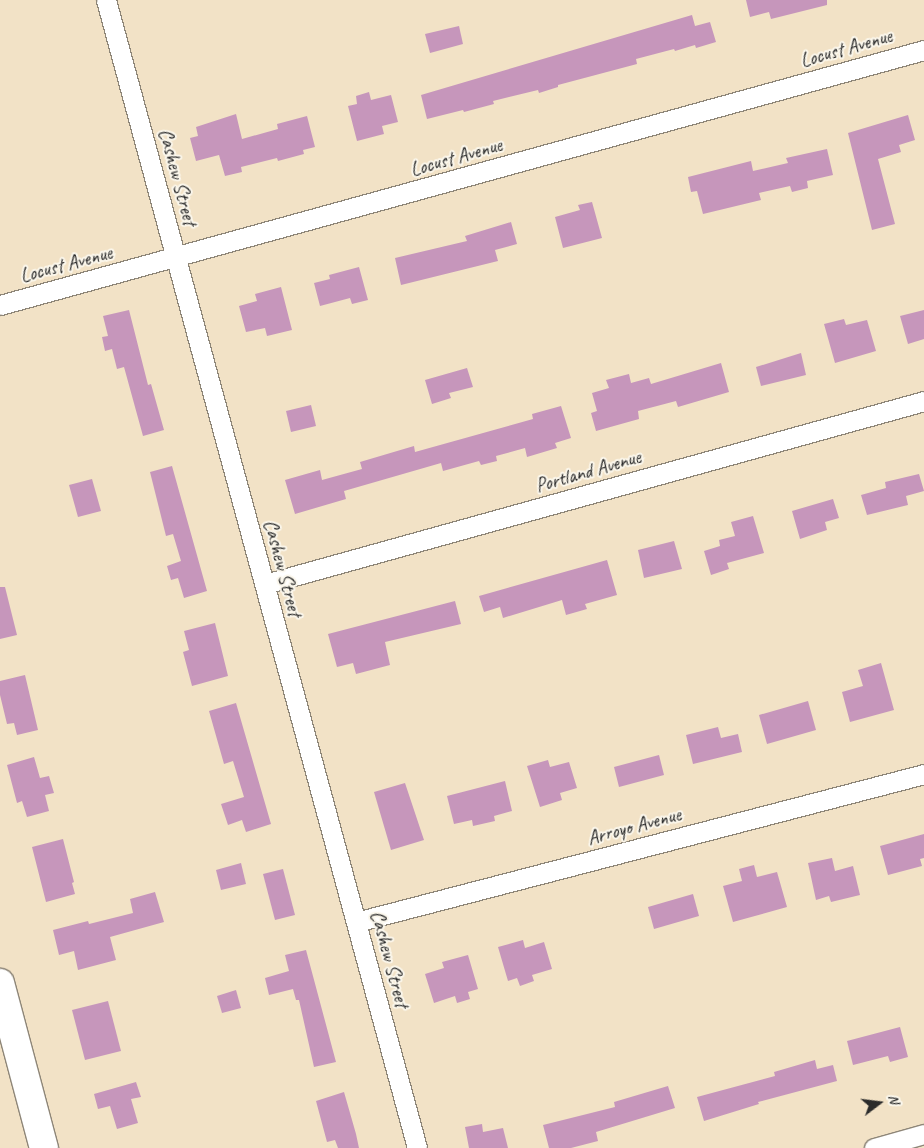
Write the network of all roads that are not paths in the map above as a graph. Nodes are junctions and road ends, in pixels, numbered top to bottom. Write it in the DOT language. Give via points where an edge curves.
graph roads {
  1 [pos="106,0"];
  2 [pos="924,50"];
  3 [pos="176,258"];
  4 [pos="0,305"];
  5 [pos="924,401"];
  6 [pos="264,584"];
  7 [pos="924,774"];
  8 [pos="356,922"];
  9 [pos="0,983"];
  10 [pos="924,1134"];
  11 [pos="883,1147"];
  12 [pos="44,1148"];
  13 [pos="417,1148"];
  1 -- 3 [label="street, Cashew Street"];
  2 -- 3 [label="street, Locust Avenue"];
  3 -- 4 [label="street, Locust Avenue"];
  3 -- 6 [label="street, Cashew Street"];
  5 -- 6 [label="street, Portland Avenue"];
  6 -- 8 [label="street, Cashew Street"];
  7 -- 8 [label="street, Arroyo Avenue"];
  8 -- 13 [label="street, Cashew Street"];
  9 -- 12 [label="street"];
  10 -- 11 [label="street"];
}
